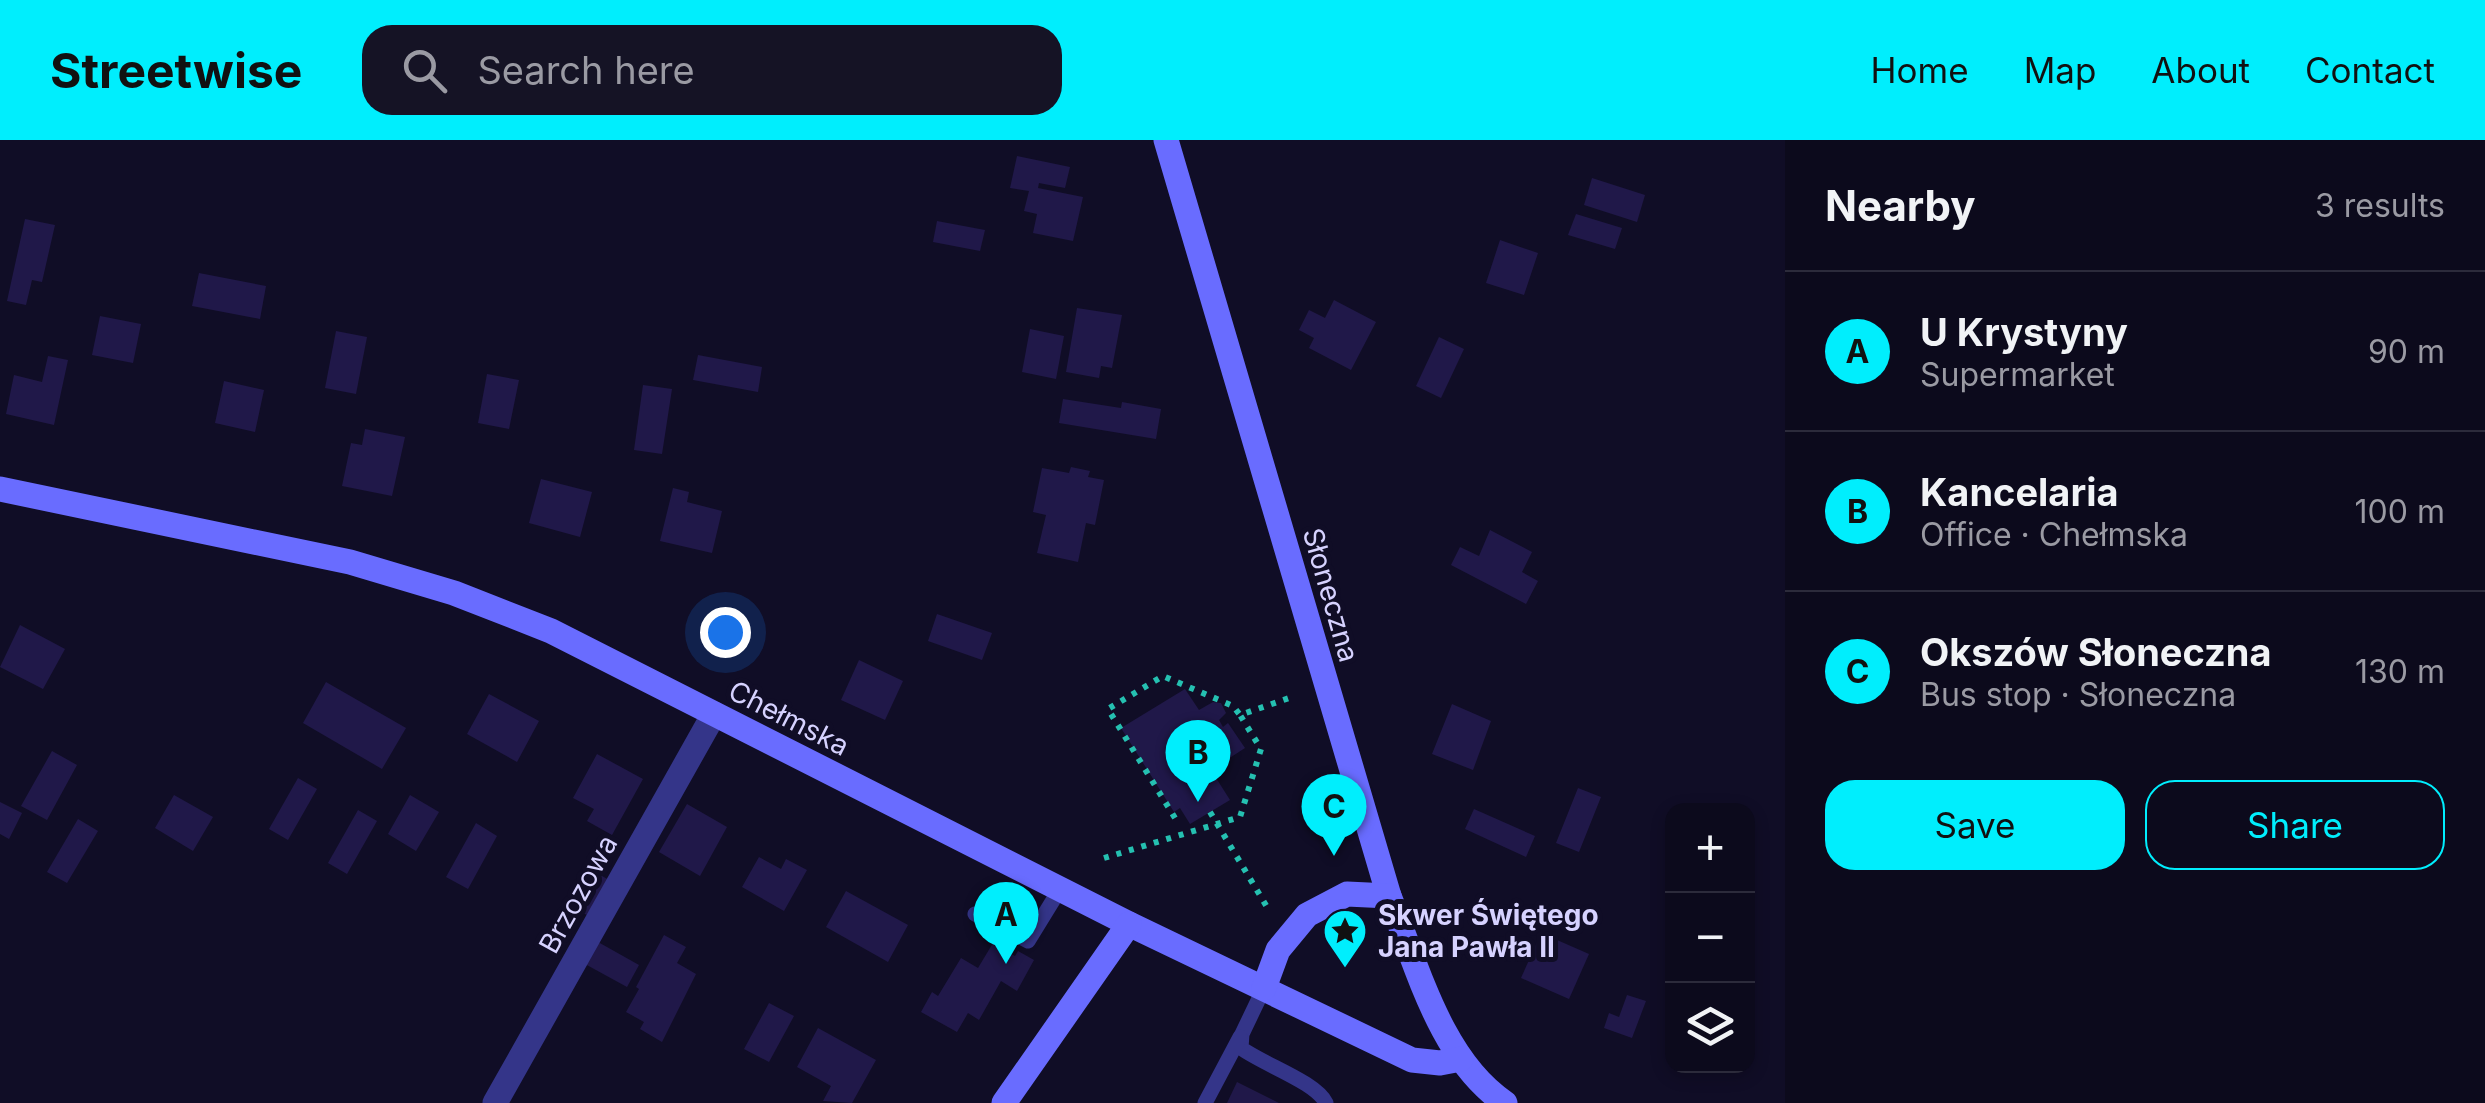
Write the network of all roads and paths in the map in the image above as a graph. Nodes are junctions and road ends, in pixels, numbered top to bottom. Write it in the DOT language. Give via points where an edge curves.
graph roads {
  1 [pos="1166,140"];
  2 [pos="0,490"];
  3 [pos="1295,696"];
  4 [pos="714,714"];
  5 [pos="1240,716"];
  6 [pos="1210,812"];
  7 [pos="1175,818"];
  8 [pos="1218,825"];
  9 [pos="1104,858"];
  10 [pos="1060,889"];
  11 [pos="1389,896"];
  12 [pos="1270,912"];
  13 [pos="974,914"];
  14 [pos="1129,924"];
  15 [pos="1264,988"];
  16 [pos="1242,1034"];
  17 [pos="1461,1058"];
  18 [pos="494,1103"];
  19 [pos="1004,1103"];
  20 [pos="1205,1103"];
  21 [pos="1326,1103"];
  22 [pos="1505,1103"];
  1 -- 11 [label="street, Słoneczna"];
  2 -- 4 [label="street, Chełmska" via="350,562 454,593 551,632"];
  3 -- 5 [label="path"];
  4 -- 10 [label="street, Chełmska"];
  4 -- 18 [label="street, Brzozowa"];
  5 -- 7 [label="path" via="1233,706 1163,676 1108,709"];
  5 -- 8 [label="path" via="1261,749 1240,818"];
  6 -- 8 [label="path"];
  8 -- 9 [label="path"];
  8 -- 12 [label="path"];
  10 -- 13 [label="lane" via="1028,940"];
  10 -- 14 [label="street, Chełmska"];
  11 -- 15 [label="street" via="1347,894 1307,915 1278,950"];
  11 -- 17 [label="street, Słoneczna"];
  14 -- 15 [label="street, Chełmska"];
  14 -- 19 [label="street"];
  15 -- 16 [label="lane"];
  15 -- 17 [label="street, Chełmska" via="1412,1060"];
  16 -- 20 [label="lane"];
  16 -- 21 [label="lane" via="1241,1048 1319,1090"];
  17 -- 22 [label="street"];
}
